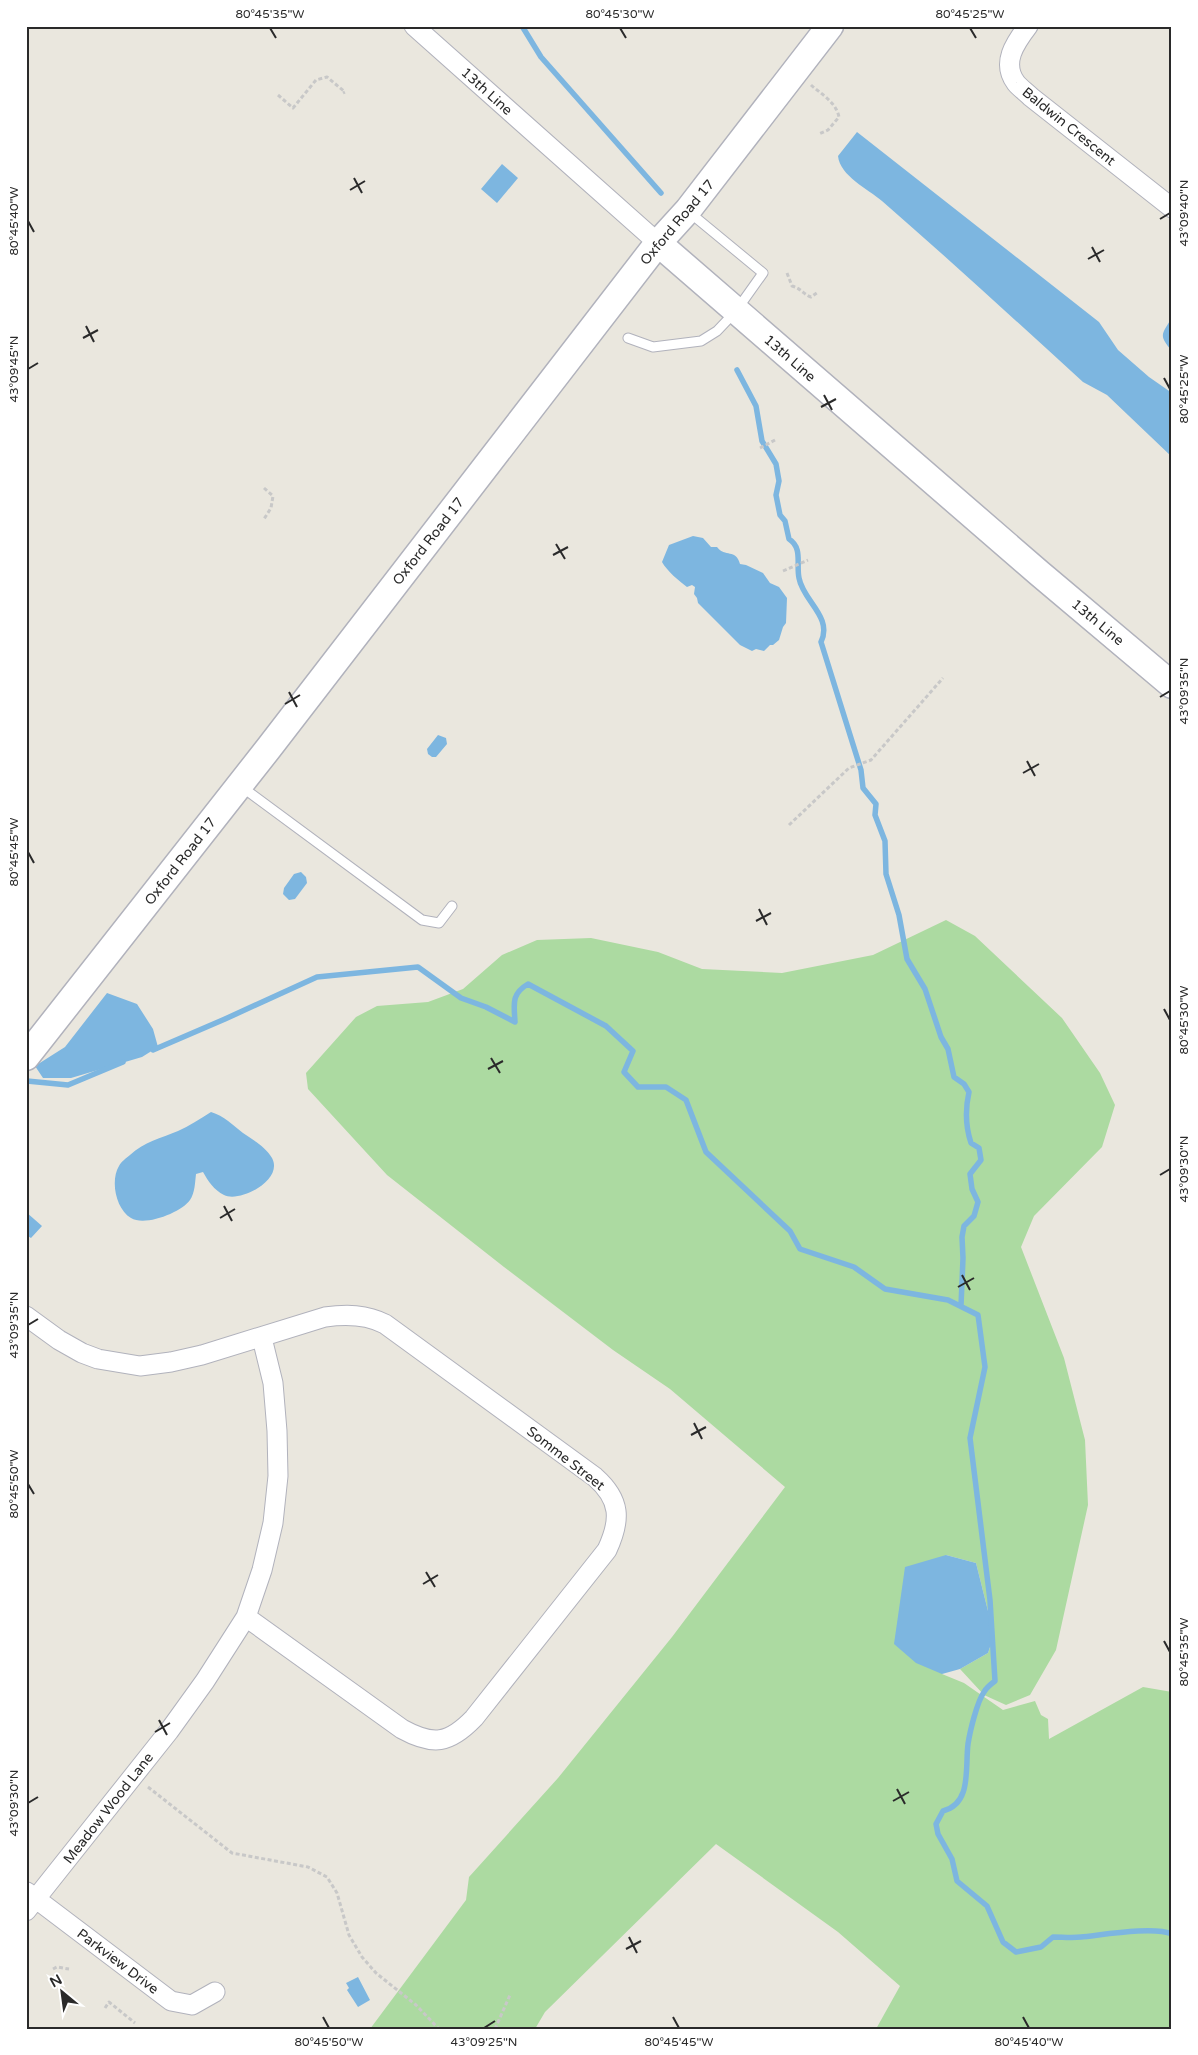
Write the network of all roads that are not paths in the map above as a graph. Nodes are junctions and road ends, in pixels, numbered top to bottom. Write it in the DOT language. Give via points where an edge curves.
graph roads {
  1 [pos="414,26"];
  2 [pos="830,26"];
  3 [pos="1028,26"];
  4 [pos="1172,208"];
  5 [pos="688,210"];
  6 [pos="658,243"];
  7 [pos="736,311"];
  8 [pos="628,338"];
  9 [pos="1172,685"];
  10 [pos="240,785"];
  11 [pos="452,906"];
  12 [pos="26,1057"];
  13 [pos="26,1316"];
  14 [pos="262,1338"];
  15 [pos="246,1617"];
  16 [pos="29,1901"];
  17 [pos="215,1992"];
  1 -- 6 [label="street, 13th Line"];
  2 -- 5 [label="main road, Oxford Road 17"];
  3 -- 4 [label="street, Baldwin Crescent" via="1009,60 1016,83"];
  5 -- 6 [label="main road, Oxford Road 17"];
  5 -- 7 [label="lane" via="763,273"];
  6 -- 7 [label="main road, 13th Line"];
  6 -- 10 [label="main road, Oxford Road 17"];
  7 -- 8 [label="lane" via="717,331 701,341 654,347"];
  7 -- 9 [label="main road, 13th Line"];
  10 -- 11 [label="lane" via="422,920 439,923"];
  10 -- 12 [label="main road, Oxford Road 17"];
  13 -- 14 [label="street, Somme Street" via="82,1353 140,1366 187,1359"];
  14 -- 15 [label="street, Meadow Wood Lane" via="273,1383 278,1476 273,1523"];
  14 -- 15 [label="street, Somme Street" via="343,1314 374,1318 595,1477 611,1496 617,1514 607,1550 474,1718 452,1737 431,1741 417,1738"];
  15 -- 16 [label="street, Meadow Wood Lane" via="205,1681 134,1776"];
  16 -- 17 [label="street, Parkview Drive" via="171,2001 192,2005"];
}
